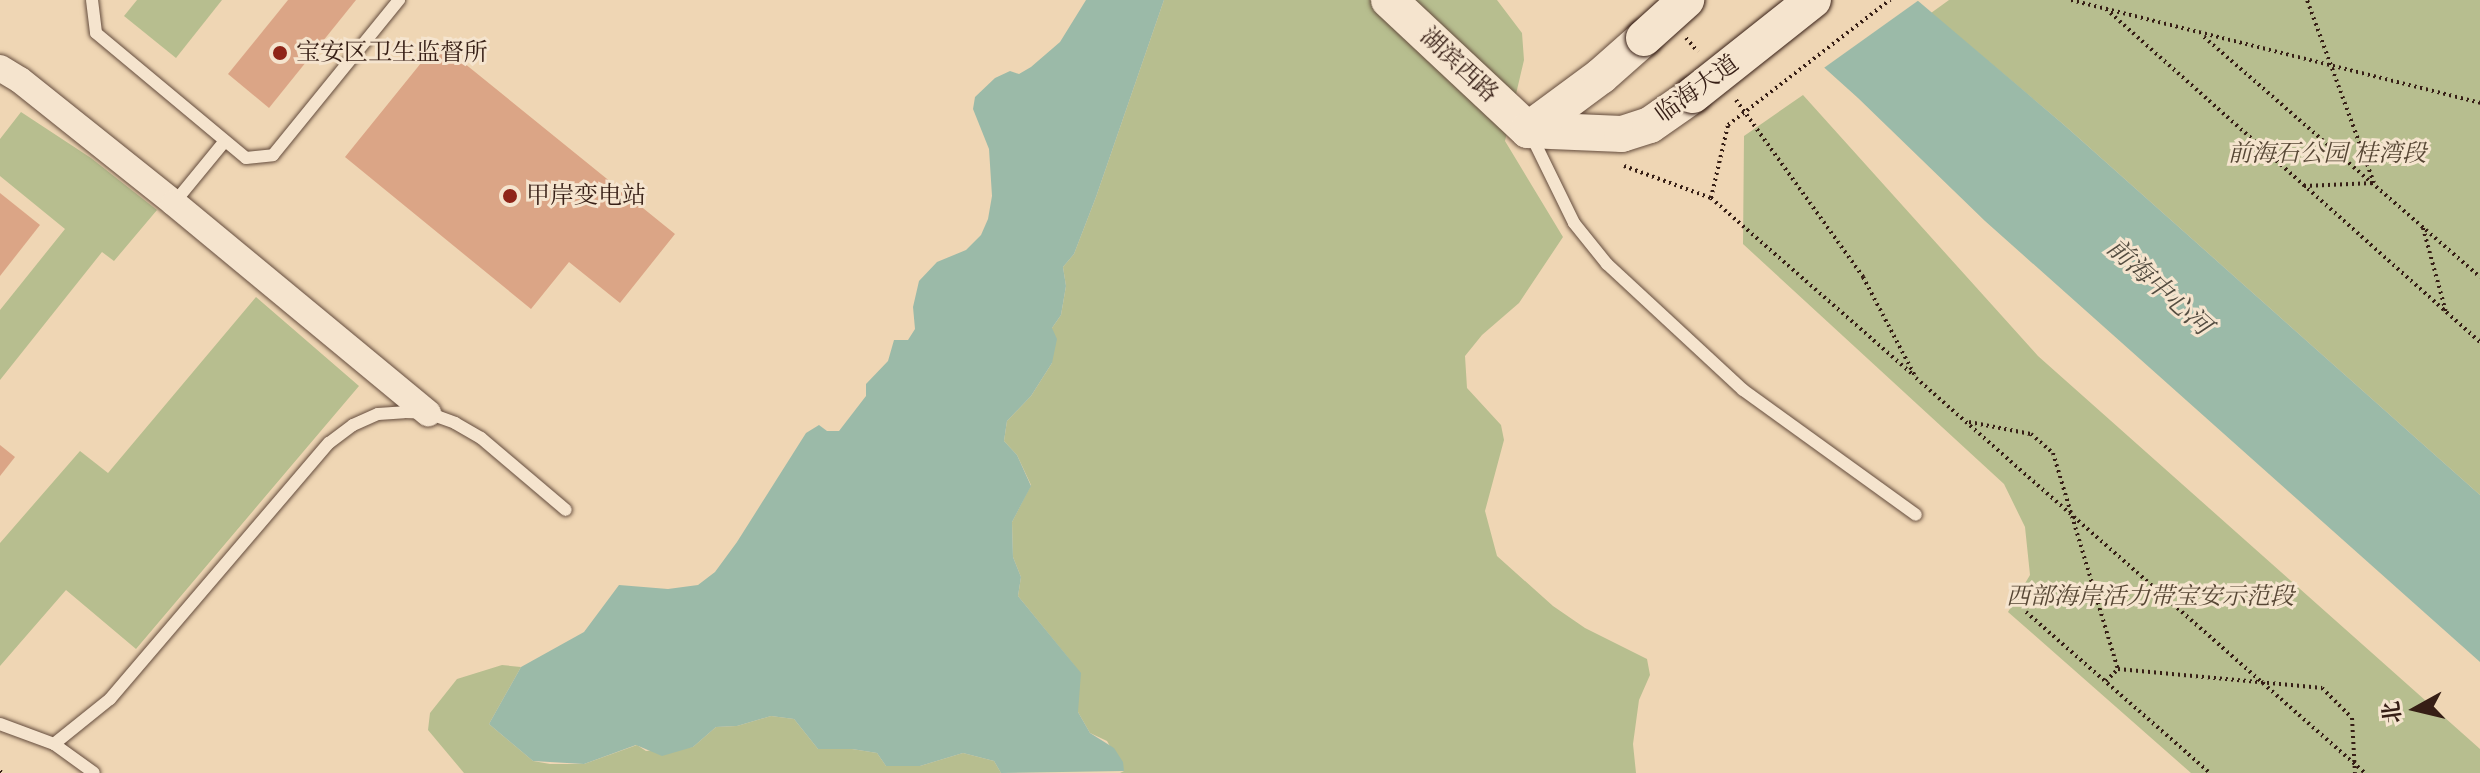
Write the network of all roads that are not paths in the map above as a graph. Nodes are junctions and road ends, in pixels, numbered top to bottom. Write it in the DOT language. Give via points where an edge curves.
graph roads {
  1 [pos="92,0"];
  2 [pos="399,0"];
  3 [pos="1389,0"];
  4 [pos="1813,0"];
  5 [pos="1685,17"];
  6 [pos="0,48"];
  7 [pos="10,74"];
  8 [pos="1528,130"];
  9 [pos="225,141"];
  10 [pos="174,203"];
  11 [pos="428,413"];
  12 [pos="566,510"];
  13 [pos="1916,515"];
  14 [pos="0,724"];
  15 [pos="54,744"];
  16 [pos="94,773"];
  1 -- 9 [label="lane" via="96,33"];
  2 -- 9 [label="lane" via="273,155 246,158"];
  3 -- 8 [label="main road, 湖滨西路"];
  4 -- 8 [label="main road, 临海大道, bridge" via="1650,125 1622,134"];
  5 -- 8 [label="main road, bridge" via="1644,38"];
  6 -- 7 [label="street"];
  7 -- 10 [label="street"];
  8 -- 13 [label="lane" via="1574,223 1607,264 1743,390"];
  9 -- 10 [label="lane"];
  10 -- 11 [label="street"];
  11 -- 12 [label="lane" via="481,438"];
  11 -- 15 [label="lane" via="378,414 329,443 110,699"];
  14 -- 15 [label="lane"];
  15 -- 16 [label="lane"];
}
